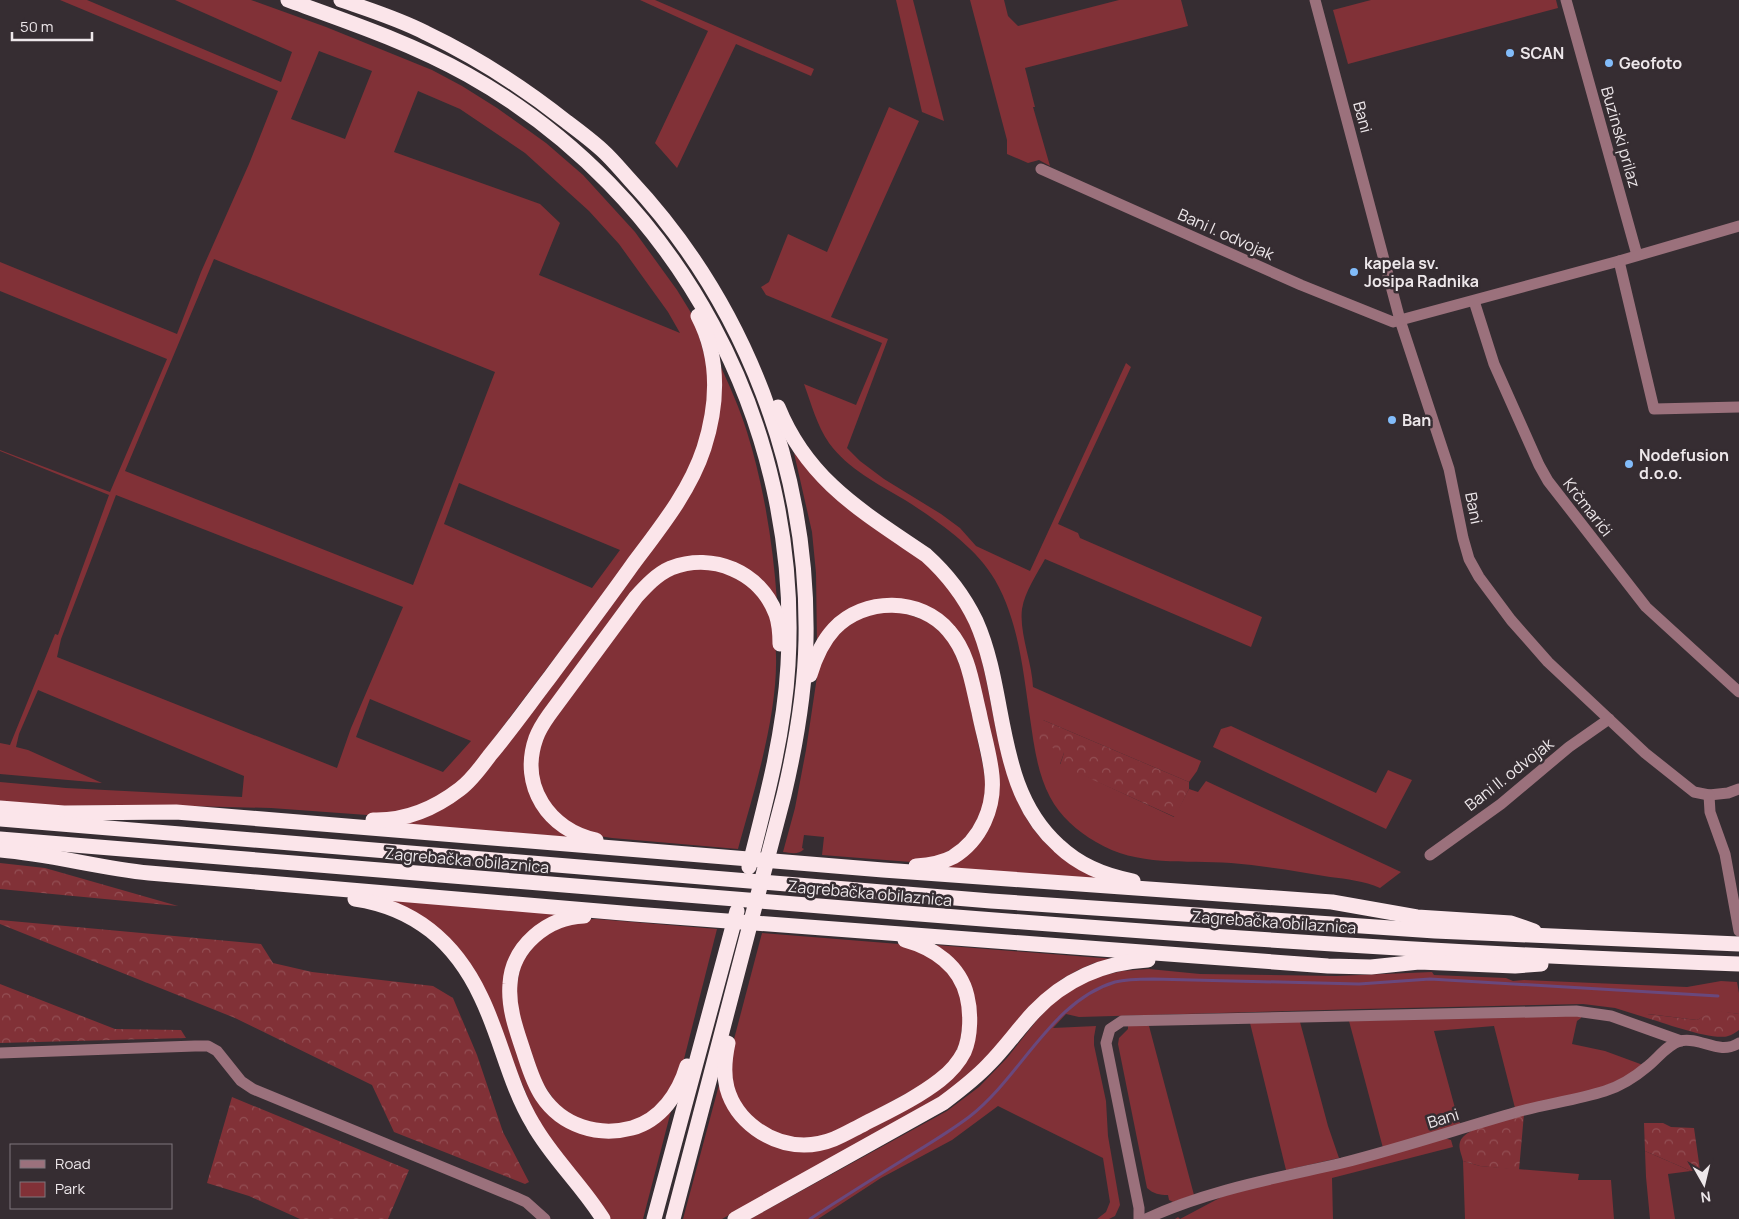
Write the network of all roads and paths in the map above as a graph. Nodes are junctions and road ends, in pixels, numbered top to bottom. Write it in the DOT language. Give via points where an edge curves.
graph roads {
  1 [pos="288,0"];
  2 [pos="341,0"];
  3 [pos="1315,0"];
  4 [pos="1566,0"];
  5 [pos="1041,169"];
  6 [pos="1739,226"];
  7 [pos="659,239"];
  8 [pos="1637,255"];
  9 [pos="1619,261"];
  10 [pos="1474,301"];
  11 [pos="1400,320"];
  12 [pos="731,322"];
  13 [pos="1739,407"];
  14 [pos="1739,692"];
  15 [pos="784,702"];
  16 [pos="802,704"];
  17 [pos="1609,719"];
  18 [pos="1739,789"];
  19 [pos="1709,795"];
  20 [pos="0,808"];
  21 [pos="244,818"];
  22 [pos="0,819"];
  23 [pos="0,839"];
  24 [pos="0,850"];
  25 [pos="641,850"];
  26 [pos="1430,855"];
  27 [pos="883,870"];
  28 [pos="298,885"];
  29 [pos="1225,895"];
  30 [pos="634,914"];
  31 [pos="842,929"];
  32 [pos="1739,931"];
  33 [pos="1544,936"];
  34 [pos="1739,944"];
  35 [pos="1205,958"];
  36 [pos="1569,958"];
  37 [pos="1739,964"];
  38 [pos="717,986"];
  39 [pos="733,988"];
  40 [pos="1681,1041"];
  41 [pos="1739,1043"];
  42 [pos="0,1053"];
  43 [pos="545,1219"];
  44 [pos="603,1219"];
  45 [pos="654,1219"];
  46 [pos="672,1219"];
  47 [pos="735,1219"];
  48 [pos="1139,1219"];
  49 [pos="1146,1219"];
  1 -- 7 [label="highway" via="428,54 469,75 524,110 583,157"];
  2 -- 12 [label="highway" via="426,32 499,73 540,100 596,145 668,224 700,268"];
  3 -- 11 [label="street, Bani"];
  4 -- 8 [label="street, Buzinski prilaz"];
  5 -- 11 [label="street, Bani I. odvojak" via="1300,285 1393,322"];
  6 -- 8 [label="street"];
  7 -- 15 [label="highway" via="697,296 722,342 748,400 767,459 780,516 788,590 788,667"];
  7 -- 21 [label="highway" via="667,265 706,332 715,384 712,418 703,450 668,518 507,735 462,787 443,802 410,816 382,820 276,813"];
  8 -- 9 [label="street"];
  9 -- 10 [label="street"];
  9 -- 13 [label="street" via="1654,409"];
  10 -- 11 [label="street"];
  10 -- 14 [label="street, Krčmarići" via="1494,364 1548,480 1646,607"];
  11 -- 17 [label="street, Bani" via="1449,469 1469,559 1510,620 1548,662"];
  12 -- 16 [label="highway" via="765,396 795,505 805,583"];
  12 -- 29 [label="highway" via="748,338 785,425 805,457 851,503 926,555 954,585 971,611 987,653 1015,779 1042,830 1067,854 1085,865 1124,880 1210,888"];
  15 -- 25 [label="highway" via="776,614 758,584 747,576 711,563 684,564 660,575 636,596 549,715 535,740 531,764 542,804 566,829 583,837"];
  15 -- 38 [label="highway" via="768,793"];
  16 -- 27 [label="highway" via="816,658 828,636 843,621 867,609 893,605 923,612 942,624 961,649 970,673 992,776 988,814 974,838 953,857 929,865"];
  16 -- 39 [label="highway" via="784,794"];
  17 -- 19 [label="street, Bani" via="1690,789"];
  17 -- 26 [label="street, Bani II. odvojak"];
  18 -- 19 [label="street"];
  19 -- 32 [label="street" via="1710,812 1725,854"];
  20 -- 21 [label="highway" via="64,813 163,812"];
  21 -- 25 [label="highway"];
  22 -- 33 [label="highway, Zagrebačka obilaznica" via="1000,901"];
  23 -- 36 [label="highway, Zagrebačka obilaznica" via="1000,921"];
  24 -- 28 [label="highway" via="135,872"];
  25 -- 27 [label="highway"];
  27 -- 29 [label="highway"];
  28 -- 30 [label="highway"];
  28 -- 44 [label="highway" via="398,910 423,924 454,952 482,997 517,1094 533,1125"];
  29 -- 33 [label="highway" via="1332,902 1417,917 1511,923"];
  30 -- 31 [label="highway"];
  30 -- 38 [label="highway" via="576,916 558,920 538,933 516,961 510,982 510,1004 517,1034 537,1088 554,1110 568,1121 589,1130 608,1131 634,1127 660,1112 680,1084 702,1007"];
  31 -- 35 [label="highway"];
  31 -- 39 [label="highway" via="854,935 904,940 940,955 960,977 969,1004 968,1035 964,1051 955,1065 941,1080 881,1115 833,1140 814,1144 779,1141 752,1126 730,1097 725,1077 727,1045 737,1007"];
  33 -- 34 [label="highway, Zagrebačka obilaznica"];
  35 -- 36 [label="highway" via="1357,967 1419,962 1532,965"];
  35 -- 47 [label="highway" via="1124,963 1076,979 1034,1011 990,1064 943,1103"];
  36 -- 37 [label="highway, Zagrebačka obilaznica"];
  38 -- 45 [label="highway"];
  39 -- 46 [label="highway"];
  40 -- 41 [label="street" via="1718,1048"];
  40 -- 48 [label="street" via="1611,1016 1576,1011 1122,1021 1110,1029 1106,1043"];
  40 -- 49 [label="street, Bani" via="1669,1046 1628,1080 1605,1091 1520,1111 1390,1151 1242,1186 1173,1207"];
  42 -- 43 [label="street" via="213,1048 252,1089 515,1196"];
}
